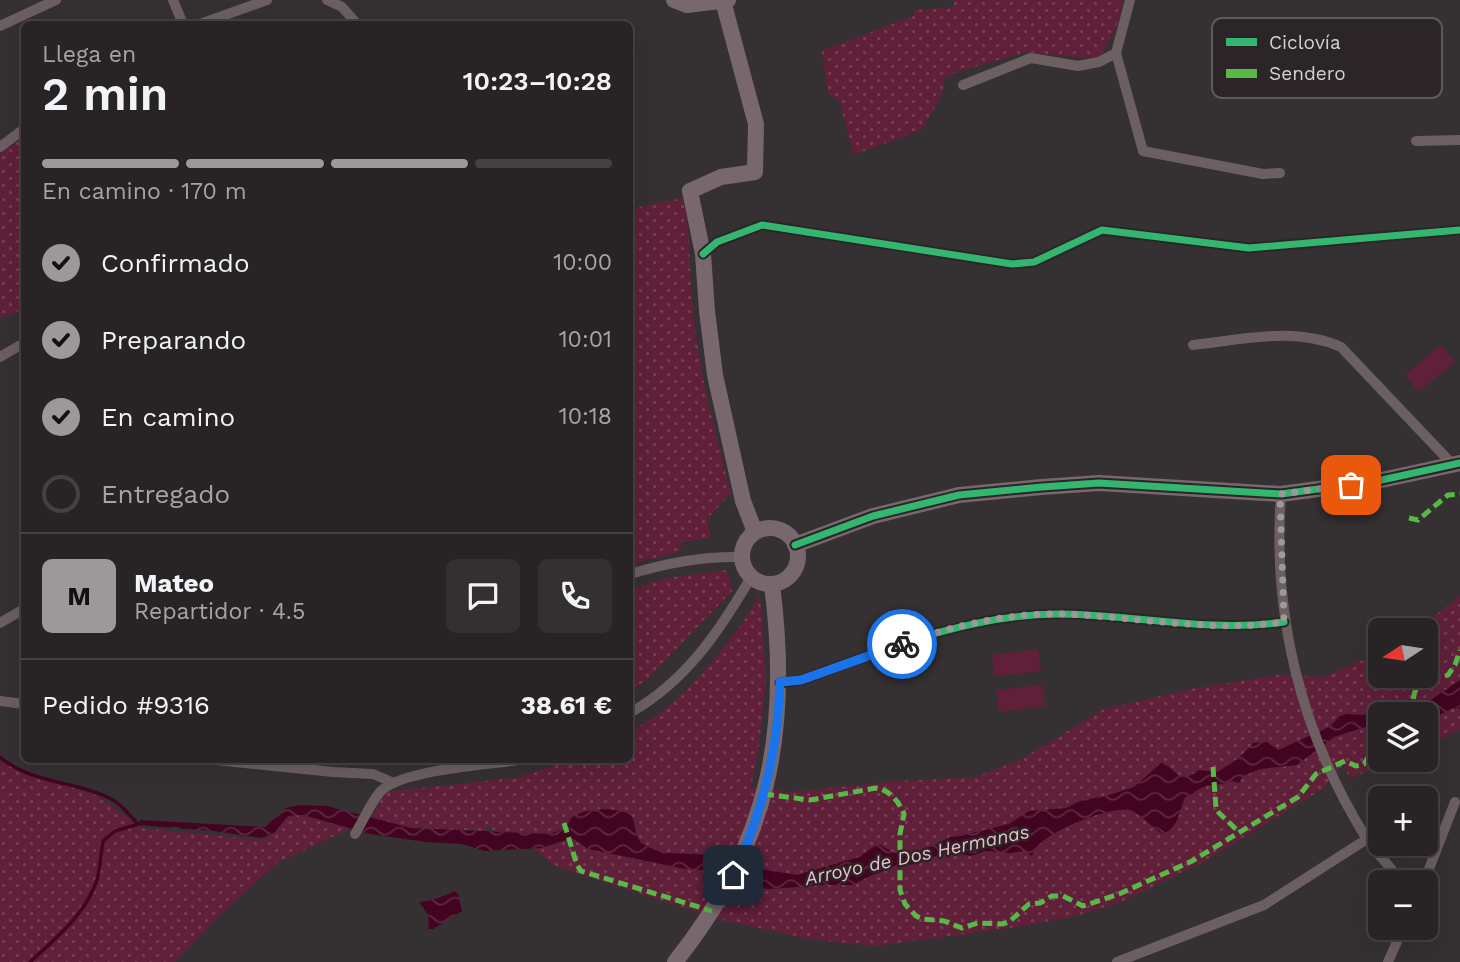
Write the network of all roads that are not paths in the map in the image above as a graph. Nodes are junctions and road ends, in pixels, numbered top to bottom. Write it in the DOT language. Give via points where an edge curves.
graph roads {
  1 [pos="55,0"];
  2 [pos="173,0"];
  3 [pos="267,0"];
  4 [pos="327,0"];
  5 [pos="674,0"];
  6 [pos="726,0"];
  7 [pos="1130,0"];
  8 [pos="182,21"];
  9 [pos="208,21"];
  10 [pos="354,21"];
  11 [pos="0,26"];
  12 [pos="1116,53"];
  13 [pos="963,85"];
  14 [pos="21,131"];
  15 [pos="1460,140"];
  16 [pos="1416,141"];
  17 [pos="0,147"];
  18 [pos="1280,173"];
  19 [pos="1460,230"];
  20 [pos="703,254"];
  21 [pos="21,345"];
  22 [pos="1193,345"];
  23 [pos="0,357"];
  24 [pos="1457,465"];
  25 [pos="1280,494"];
  26 [pos="755,532"];
  27 [pos="795,545"];
  28 [pos="742,557"];
  29 [pos="633,573"];
  30 [pos="751,577"];
  31 [pos="772,585"];
  32 [pos="21,611"];
  33 [pos="1284,622"];
  34 [pos="0,623"];
  35 [pos="780,682"];
  36 [pos="0,701"];
  37 [pos="21,704"];
  38 [pos="633,711"];
  39 [pos="245,763"];
  40 [pos="495,763"];
  41 [pos="394,783"];
  42 [pos="1455,802"];
  43 [pos="355,834"];
  44 [pos="1367,839"];
  45 [pos="1392,870"];
  46 [pos="1429,870"];
  47 [pos="1397,940"];
  48 [pos="675,962"];
  49 [pos="1117,962"];
  50 [pos="1388,962"];
  1 -- 11 [label="street"];
  2 -- 8 [label="street"];
  3 -- 9 [label="street"];
  4 -- 10 [label="street" via="342,7"];
  5 -- 6 [label="street" via="687,5"];
  6 -- 20 [label="street" via="756,124 755,172 721,177 690,191"];
  7 -- 12 [label="street"];
  12 -- 13 [label="street" via="1078,66 1031,58"];
  12 -- 18 [label="street" via="1143,151 1263,174"];
  14 -- 17 [label="street"];
  15 -- 16 [label="street"];
  19 -- 20 [label="street" via="1249,248 1102,230 1034,262 1012,264 762,225 717,242"];
  20 -- 26 [label="street" via="715,375 743,501"];
  21 -- 23 [label="street"];
  22 -- 24 [label="street" via="1306,336 1341,346"];
  24 -- 25 [label="street"];
  25 -- 27 [label="street" via="1099,484 1042,486 915,504"];
  25 -- 33 [label="street"];
  26 -- 27 [label="street" via="781,530"];
  26 -- 28 [label="street" via="744,545"];
  27 -- 31 [label="street" via="795,567"];
  28 -- 29 [label="street" via="716,556"];
  28 -- 30 [label="street"];
  30 -- 31 [label="street"];
  30 -- 38 [label="street" via="725,623 682,674"];
  31 -- 35 [label="street"];
  32 -- 34 [label="street"];
  33 -- 35 [label="street" via="1213,627 1056,614 990,620 927,635 801,680"];
  33 -- 44 [label="street" via="1308,718"];
  35 -- 48 [label="street" via="771,764 744,852 722,897"];
  36 -- 37 [label="street"];
  39 -- 41 [label="street" via="373,774"];
  40 -- 41 [label="street" via="432,771"];
  41 -- 43 [label="street" via="382,790"];
  42 -- 46 [label="street"];
  44 -- 45 [label="street"];
  44 -- 49 [label="street" via="1264,905"];
  47 -- 50 [label="street"];
}
